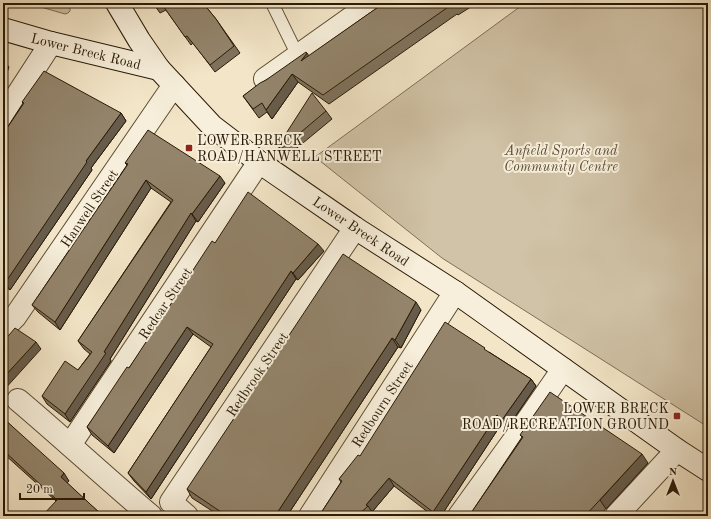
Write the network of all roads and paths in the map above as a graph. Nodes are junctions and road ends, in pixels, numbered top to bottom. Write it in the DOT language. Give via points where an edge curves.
graph roads {
  1 [pos="117,3"];
  2 [pos="272,3"];
  3 [pos="367,5"];
  4 [pos="3,28"];
  5 [pos="51,43"];
  6 [pos="298,56"];
  7 [pos="159,69"];
  8 [pos="265,80"];
  9 [pos="174,85"];
  10 [pos="3,118"];
  11 [pos="259,162"];
  12 [pos="355,228"];
  13 [pos="455,292"];
  14 [pos="7,317"];
  15 [pos="563,369"];
  16 [pos="18,400"];
  17 [pos="70,445"];
  18 [pos="677,450"];
  19 [pos="708,470"];
  20 [pos="151,516"];
  21 [pos="187,516"];
  22 [pos="310,516"];
  23 [pos="459,516"];
  24 [pos="616,516"];
  1 -- 7 [label="street"];
  2 -- 6 [label="lane"];
  3 -- 6 [label="street"];
  4 -- 5 [label="street, Lower Breck Road"];
  5 -- 7 [label="street, Lower Breck Road"];
  5 -- 10 [label="street"];
  6 -- 8 [label="street"];
  7 -- 9 [label="street, Lower Breck Road"];
  9 -- 11 [label="street, Lower Breck Road" via="212,126"];
  9 -- 14 [label="street, Hanwell Street"];
  11 -- 12 [label="street, Lower Breck Road"];
  11 -- 17 [label="street, Redcar Street"];
  12 -- 13 [label="street, Lower Breck Road"];
  12 -- 21 [label="street, Redbrook Street" via="171,502"];
  13 -- 15 [label="street, Lower Breck Road"];
  13 -- 22 [label="street, Redbourn Street"];
  15 -- 18 [label="street, Lower Breck Road"];
  15 -- 23 [label="street"];
  16 -- 17 [label="street"];
  17 -- 20 [label="street"];
  18 -- 19 [label="street, Lower Breck Road"];
  18 -- 24 [label="street"];
}
